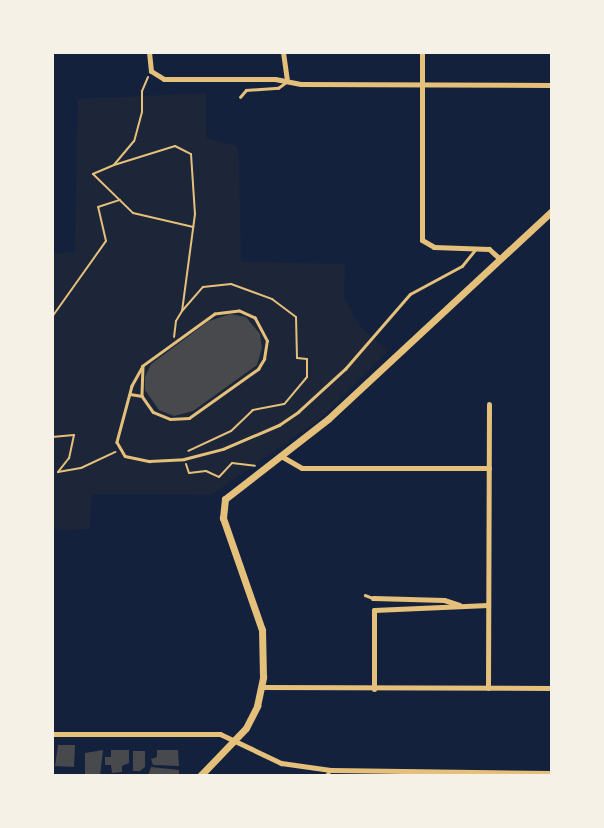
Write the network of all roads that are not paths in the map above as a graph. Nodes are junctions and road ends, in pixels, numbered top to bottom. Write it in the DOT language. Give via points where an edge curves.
graph roads {
  1 [pos="149,52"];
  2 [pos="283,52"];
  3 [pos="422,52"];
  4 [pos="287,79"];
  5 [pos="422,84"];
  6 [pos="552,85"];
  7 [pos="240,97"];
  8 [pos="551,213"];
  9 [pos="477,248"];
  10 [pos="500,259"];
  11 [pos="143,366"];
  12 [pos="130,394"];
  13 [pos="142,396"];
  14 [pos="489,404"];
  15 [pos="281,456"];
  16 [pos="489,468"];
  17 [pos="365,595"];
  18 [pos="373,598"];
  19 [pos="459,604"];
  20 [pos="488,605"];
  21 [pos="262,687"];
  22 [pos="488,688"];
  23 [pos="552,688"];
  24 [pos="374,689"];
  25 [pos="52,734"];
  26 [pos="234,742"];
  27 [pos="331,773"];
  28 [pos="552,773"];
  29 [pos="200,776"];
  30 [pos="325,776"];
  1 -- 4 [label="street" via="150,71 164,79"];
  2 -- 4 [label="street"];
  3 -- 5 [label="street"];
  4 -- 5 [label="street" via="301,84"];
  4 -- 7 [label="lane" via="278,88 247,90"];
  5 -- 6 [label="street"];
  5 -- 9 [label="street" via="422,240 434,247"];
  8 -- 10 [label="street"];
  9 -- 10 [label="street" via="490,249"];
  9 -- 12 [label="lane" via="462,266 410,294 345,369 298,412 252,437 184,459 136,460 119,451 118,438"];
  10 -- 15 [label="street" via="328,419"];
  11 -- 12 [label="lane"];
  11 -- 13 [label="lane"];
  11 -- 13 [label="lane" via="215,314 230,310 255,318 267,341 264,359 258,369 188,418 170,419 154,412"];
  12 -- 13 [label="lane"];
  14 -- 16 [label="street"];
  15 -- 16 [label="street" via="302,468"];
  15 -- 21 [label="street" via="229,493 222,510 262,630"];
  16 -- 20 [label="street"];
  17 -- 18 [label="lane"];
  18 -- 19 [label="street" via="444,600"];
  19 -- 20 [label="street"];
  19 -- 24 [label="street" via="442,609 371,609"];
  20 -- 22 [label="street"];
  21 -- 24 [label="street"];
  21 -- 26 [label="street" via="250,722"];
  22 -- 23 [label="street"];
  22 -- 24 [label="street"];
  25 -- 26 [label="street" via="218,734"];
  26 -- 27 [label="street" via="281,763"];
  26 -- 29 [label="street"];
  27 -- 28 [label="street"];
  27 -- 30 [label="lane"];
}
